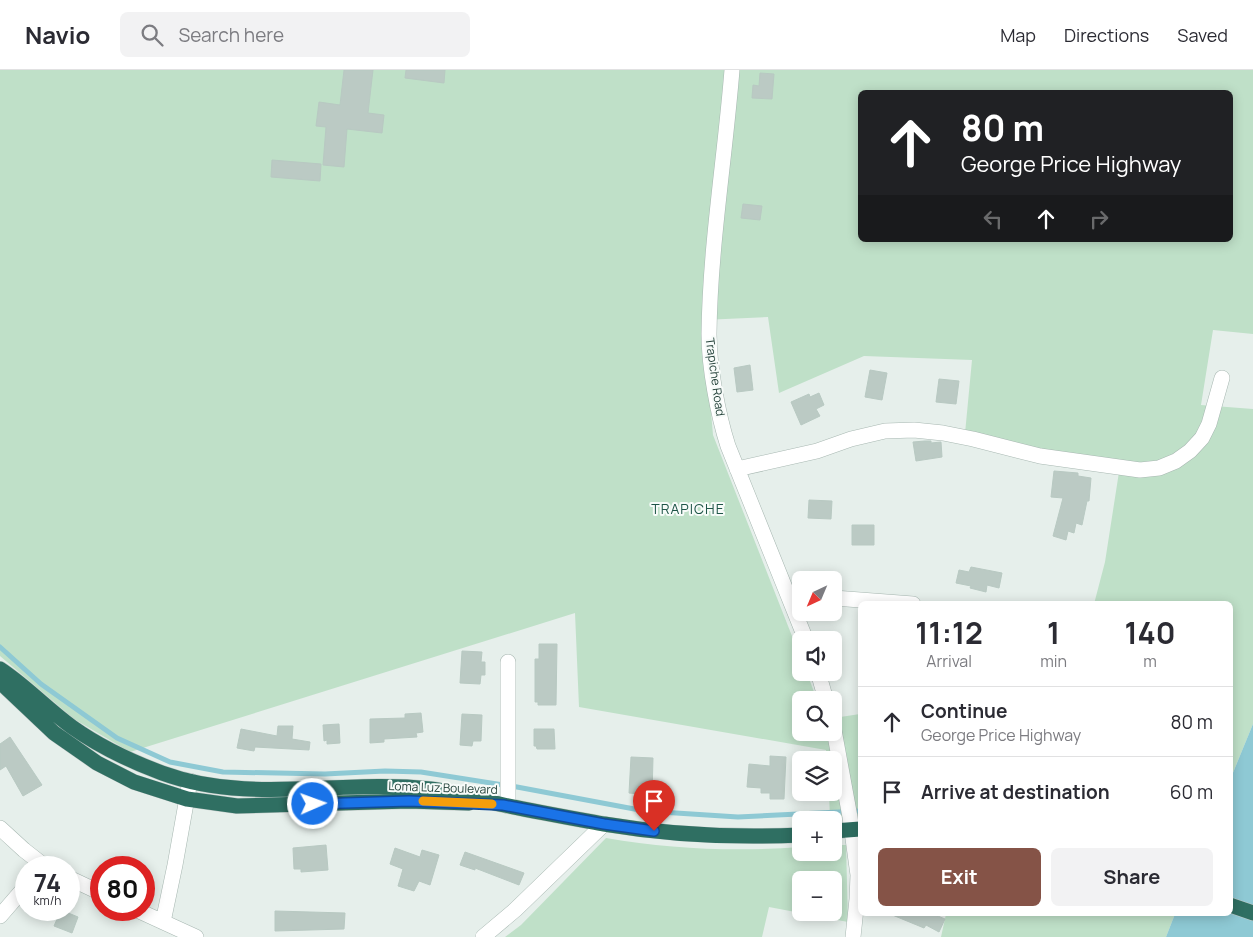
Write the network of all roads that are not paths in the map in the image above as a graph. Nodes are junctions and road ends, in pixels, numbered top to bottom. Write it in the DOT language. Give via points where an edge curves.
graph roads {
  1 [pos="732,70"];
  2 [pos="1222,378"];
  3 [pos="737,469"];
  4 [pos="792,592"];
  5 [pos="842,599"];
  6 [pos="874,601"];
  7 [pos="508,662"];
  8 [pos="0,669"];
  9 [pos="0,682"];
  10 [pos="836,741"];
  11 [pos="190,781"];
  12 [pos="187,799"];
  13 [pos="506,805"];
  14 [pos="604,824"];
  15 [pos="0,828"];
  16 [pos="856,829"];
  17 [pos="842,830"];
  18 [pos="792,835"];
  19 [pos="32,856"];
  20 [pos="15,899"];
  21 [pos="1233,906"];
  22 [pos="1253,913"];
  23 [pos="0,916"];
  24 [pos="155,918"];
  25 [pos="163,922"];
  26 [pos="186,935"];
  27 [pos="483,937"];
  28 [pos="853,937"];
  1 -- 3 [label="street, Trapiche Road" via="716,218 709,336 722,425"];
  2 -- 3 [label="street" via="1202,438 1176,461 1159,468 1140,470 1040,456 958,436 914,430 885,431"];
  3 -- 4 [label="street, Trapiche Road"];
  5 -- 6 [label="street"];
  7 -- 13 [label="street"];
  8 -- 11 [label="highway" via="100,746 146,767"];
  9 -- 12 [label="highway, Loma Luz Boulevard" via="54,733 97,763 134,782"];
  10 -- 16 [label="street"];
  11 -- 12 [label="street"];
  11 -- 13 [label="highway" via="238,789 379,786 431,789"];
  12 -- 13 [label="highway, Loma Luz Boulevard" via="237,806 409,801"];
  12 -- 25 [label="street"];
  13 -- 14 [label="highway"];
  14 -- 18 [label="highway" via="710,836"];
  14 -- 27 [label="street"];
  15 -- 19 [label="street"];
  16 -- 17 [label="highway"];
  16 -- 28 [label="street" via="858,875"];
  20 -- 23 [label="street"];
  21 -- 22 [label="highway"];
  24 -- 25 [label="street"];
  25 -- 26 [label="street"];
}
